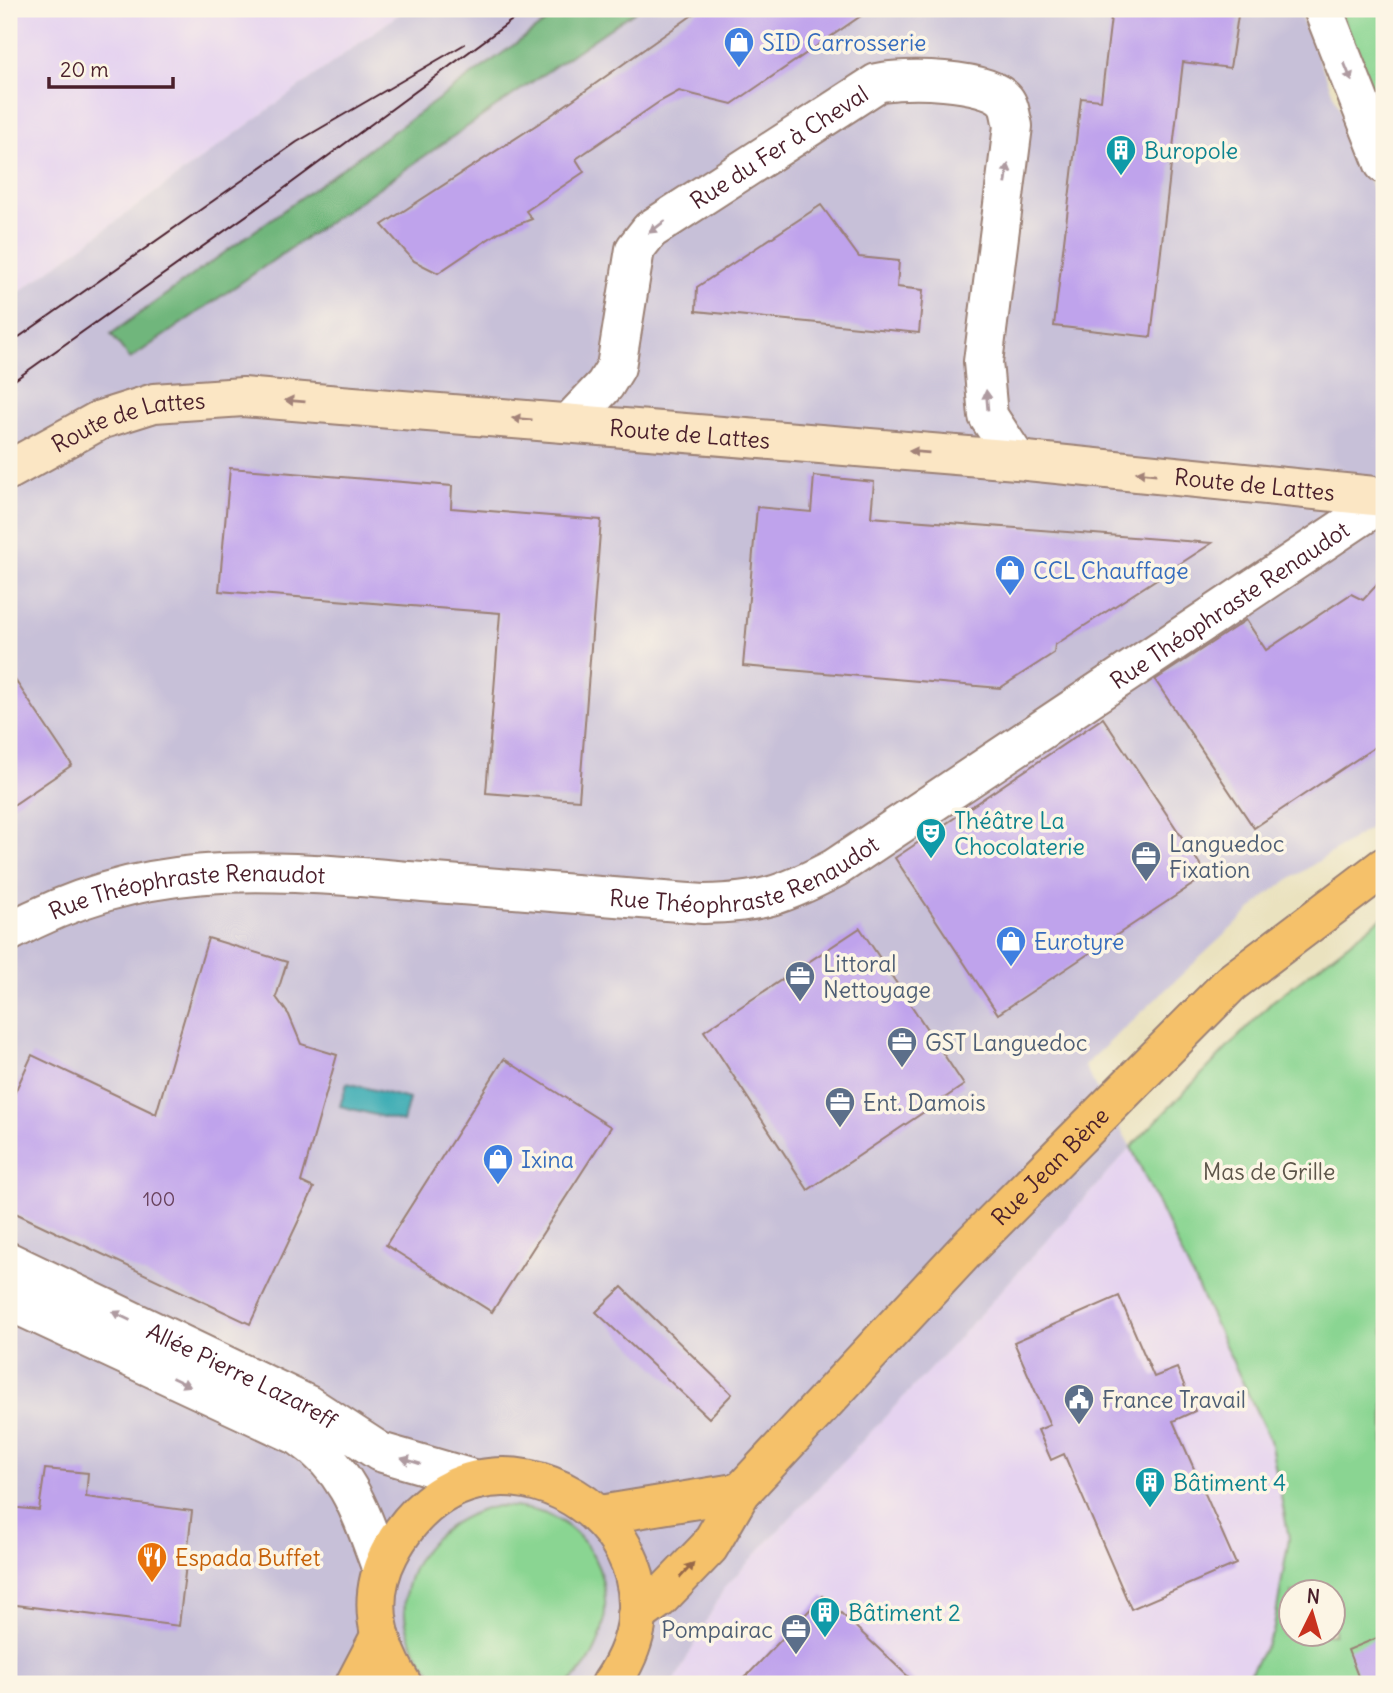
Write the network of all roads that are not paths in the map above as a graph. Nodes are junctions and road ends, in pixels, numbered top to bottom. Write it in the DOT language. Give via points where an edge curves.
graph roads {
  1 [pos="1323,9"];
  2 [pos="1384,164"];
  3 [pos="570,422"];
  4 [pos="1017,460"];
  5 [pos="9,470"];
  6 [pos="1384,499"];
  7 [pos="1384,867"];
  8 [pos="9,932"];
  9 [pos="9,1262"];
  10 [pos="9,1301"];
  11 [pos="227,1385"];
  12 [pos="476,1479"];
  13 [pos="741,1492"];
  14 [pos="600,1515"];
  15 [pos="382,1567"];
  16 [pos="637,1615"];
  17 [pos="379,1638"];
  18 [pos="355,1684"];
  19 [pos="402,1684"];
  20 [pos="611,1684"];
  1 -- 2 [label="street, one-way"];
  4 -- 3 [label="street, Route de Lattes, one-way"];
  4 -- 3 [label="street, Rue du Fer à Cheval, one-way" via="988,416 983,362 1013,127 1006,101 987,87 897,78 877,83 650,230 635,249 617,367"];
  3 -- 5 [label="street, Route de Lattes, one-way" via="243,397 155,404 100,420"];
  6 -- 4 [label="street, Route de Lattes, one-way"];
  6 -- 8 [label="street, Rue Théophraste Renaudot" via="835,868 790,892 750,903 704,904 280,871 187,873 118,887 44,913"];
  7 -- 13 [label="main road, Rue Jean Bène" via="1231,983 966,1250"];
  11 -- 9 [label="street, Allée Pierre Lazareff, one-way"];
  10 -- 11 [label="street, Allée Pierre Lazareff, one-way"];
  12 -- 11 [label="street, Allée Pierre Lazareff, one-way" via="380,1452 308,1405"];
  11 -- 15 [label="street, Allée Pierre Lazareff" via="323,1452 356,1500"];
  12 -- 14 [label="main road" via="510,1476 543,1481"];
  12 -- 15 [label="main road" via="435,1497 402,1527"];
  13 -- 14 [label="main road"];
  16 -- 13 [label="main road, Rue Jean Bène, one-way" via="709,1547"];
  14 -- 16 [label="main road" via="629,1561"];
  15 -- 17 [label="main road" via="376,1590"];
  16 -- 20 [label="main road" via="632,1643"];
  17 -- 18 [label="main road"];
  17 -- 19 [label="main road"];
}
